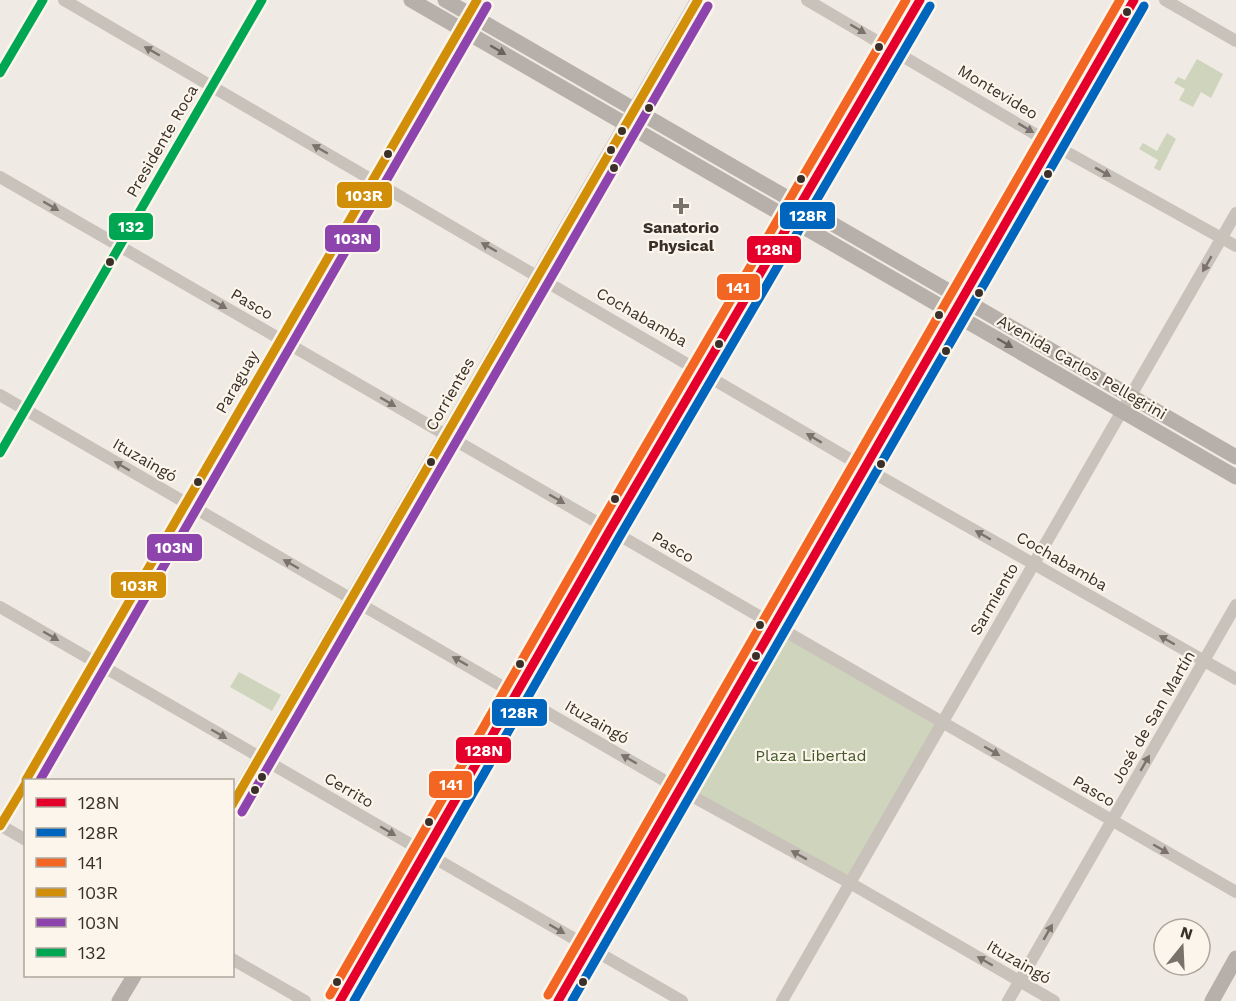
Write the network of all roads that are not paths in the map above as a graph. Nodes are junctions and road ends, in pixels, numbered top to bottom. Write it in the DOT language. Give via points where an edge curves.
graph roads {
  1 [pos="43,0"];
  2 [pos="63,0"];
  3 [pos="262,0"];
  4 [pos="411,0"];
  5 [pos="445,0"];
  6 [pos="477,0"];
  7 [pos="698,0"];
  8 [pos="807,0"];
  9 [pos="920,0"];
  10 [pos="1134,0"];
  11 [pos="1165,0"];
  12 [pos="469,14"];
  13 [pos="460,29"];
  14 [pos="1236,41"];
  15 [pos="892,48"];
  16 [pos="0,73"];
  17 [pos="212,86"];
  18 [pos="636,110"];
  19 [pos="627,125"];
  20 [pos="1052,144"];
  21 [pos="0,177"];
  22 [pos="373,180"];
  23 [pos="801,205"];
  24 [pos="1236,213"];
  25 [pos="792,220"];
  26 [pos="1222,238"];
  27 [pos="120,246"];
  28 [pos="1236,246"];
  29 [pos="539,277"];
  30 [pos="963,299"];
  31 [pos="954,314"];
  32 [pos="281,340"];
  33 [pos="704,373"];
  34 [pos="0,395"];
  35 [pos="1131,396"];
  36 [pos="26,409"];
  37 [pos="1123,411"];
  38 [pos="447,436"];
  39 [pos="0,453"];
  40 [pos="1236,457"];
  41 [pos="865,468"];
  42 [pos="1236,477"];
  43 [pos="186,504"];
  44 [pos="610,530"];
  45 [pos="1034,564"];
  46 [pos="353,599"];
  47 [pos="1236,605"];
  48 [pos="0,607"];
  49 [pos="774,624"];
  50 [pos="1204,661"];
  51 [pos="95,662"];
  52 [pos="1236,679"];
  53 [pos="518,695"];
  54 [pos="941,722"];
  55 [pos="261,757"];
  56 [pos="27,779"];
  57 [pos="24,784"];
  58 [pos="679,789"];
  59 [pos="234,803"];
  60 [pos="1112,820"];
  61 [pos="0,825"];
  62 [pos="24,839"];
  63 [pos="426,853"];
  64 [pos="850,883"];
  65 [pos="1236,892"];
  66 [pos="589,947"];
  67 [pos="1236,958"];
  68 [pos="234,960"];
  69 [pos="133,977"];
  70 [pos="1020,981"];
  71 [pos="119,1001"];
  72 [pos="305,1001"];
  73 [pos="340,1001"];
  74 [pos="558,1001"];
  75 [pos="682,1001"];
  76 [pos="782,1001"];
  77 [pos="1008,1001"];
  78 [pos="1054,1001"];
  79 [pos="1212,1001"];
  1 -- 16 [label="street"];
  17 -- 2 [label="street, Cochabamba, one-way"];
  3 -- 17 [label="street, Presidente Roca"];
  4 -- 13 [label="main road, Avenida Carlos Pellegrini"];
  5 -- 12 [label="main road, Avenida Carlos Pellegrini"];
  6 -- 12 [label="street, Paraguay"];
  7 -- 18 [label="main road, Corrientes"];
  8 -- 15 [label="street, Montevideo, one-way"];
  9 -- 15 [label="main road"];
  10 -- 20 [label="street"];
  11 -- 14 [label="street"];
  12 -- 13 [label="street, Paraguay"];
  12 -- 18 [label="main road, Avenida Carlos Pellegrini"];
  13 -- 19 [label="main road, Avenida Carlos Pellegrini, one-way"];
  13 -- 22 [label="street, Paraguay"];
  15 -- 20 [label="street, Montevideo, one-way"];
  15 -- 23 [label="main road"];
  22 -- 17 [label="street, Cochabamba, one-way"];
  17 -- 27 [label="street, Presidente Roca"];
  18 -- 19 [label="main road, Corrientes"];
  18 -- 23 [label="main road, Avenida Carlos Pellegrini"];
  19 -- 25 [label="main road, Avenida Carlos Pellegrini"];
  19 -- 29 [label="main road, Corrientes"];
  20 -- 26 [label="street, Montevideo, one-way"];
  20 -- 30 [label="street"];
  21 -- 27 [label="street, Pasco, one-way"];
  29 -- 22 [label="street, Cochabamba, one-way"];
  22 -- 32 [label="street, Paraguay"];
  23 -- 25 [label="main road"];
  23 -- 30 [label="main road, Avenida Carlos Pellegrini"];
  24 -- 26 [label="street, Sarmiento"];
  25 -- 31 [label="main road, Avenida Carlos Pellegrini"];
  25 -- 33 [label="main road"];
  26 -- 28 [label="street, Montevideo"];
  26 -- 35 [label="street, Sarmiento, one-way"];
  27 -- 32 [label="street, Pasco, one-way"];
  27 -- 36 [label="street, Presidente Roca"];
  29 -- 33 [label="street, Cochabamba"];
  29 -- 38 [label="main road, Corrientes"];
  30 -- 31 [label="street"];
  30 -- 35 [label="main road, Avenida Carlos Pellegrini"];
  31 -- 37 [label="main road, Avenida Carlos Pellegrini, one-way"];
  31 -- 41 [label="street"];
  32 -- 38 [label="street, Pasco, one-way"];
  32 -- 43 [label="street, Paraguay"];
  41 -- 33 [label="street, Cochabamba, one-way"];
  33 -- 44 [label="main road"];
  34 -- 36 [label="street, Ituzaingó"];
  35 -- 37 [label="street, Sarmiento"];
  35 -- 40 [label="main road, Avenida Carlos Pellegrini"];
  36 -- 39 [label="street, Presidente Roca"];
  43 -- 36 [label="street, Ituzaingó, one-way"];
  37 -- 42 [label="main road, Avenida Carlos Pellegrini"];
  37 -- 45 [label="street, Sarmiento"];
  38 -- 44 [label="street, Pasco, one-way"];
  38 -- 46 [label="main road, Corrientes"];
  45 -- 41 [label="street, Cochabamba, one-way"];
  41 -- 49 [label="street"];
  46 -- 43 [label="street, Ituzaingó, one-way"];
  43 -- 51 [label="street, Paraguay"];
  44 -- 49 [label="street, Pasco"];
  44 -- 53 [label="main road"];
  50 -- 45 [label="street, Cochabamba, one-way"];
  45 -- 54 [label="street, Sarmiento"];
  53 -- 46 [label="street, Ituzaingó, one-way"];
  46 -- 55 [label="main road, Corrientes"];
  47 -- 50 [label="street, José de San Martín"];
  48 -- 51 [label="street, Cerrito, one-way"];
  49 -- 54 [label="street, Pasco"];
  49 -- 58 [label="street"];
  50 -- 52 [label="street, Cochabamba"];
  60 -- 50 [label="street, José de San Martín, one-way"];
  51 -- 55 [label="street, Cerrito, one-way"];
  51 -- 56 [label="street, Paraguay"];
  58 -- 53 [label="street, Ituzaingó, one-way"];
  53 -- 63 [label="main road"];
  54 -- 60 [label="street, Pasco, one-way"];
  54 -- 64 [label="street, Sarmiento"];
  55 -- 59 [label="main road, Corrientes"];
  55 -- 63 [label="street, Cerrito, one-way"];
  57 -- 61 [label="street, Paraguay"];
  64 -- 58 [label="street, Ituzaingó, one-way"];
  58 -- 66 [label="street"];
  60 -- 65 [label="street, Pasco, one-way"];
  70 -- 60 [label="street, José de San Martín, one-way"];
  61 -- 62 [label="street"];
  63 -- 66 [label="street, Cerrito, one-way"];
  63 -- 73 [label="main road"];
  70 -- 64 [label="street, Ituzaingó, one-way"];
  64 -- 76 [label="street, Sarmiento"];
  66 -- 74 [label="street"];
  66 -- 75 [label="street, Cerrito"];
  67 -- 79 [label="main road"];
  68 -- 72 [label="street"];
  69 -- 71 [label="main road"];
  70 -- 77 [label="street, José de San Martín"];
  70 -- 78 [label="street, Ituzaingó"];
}
